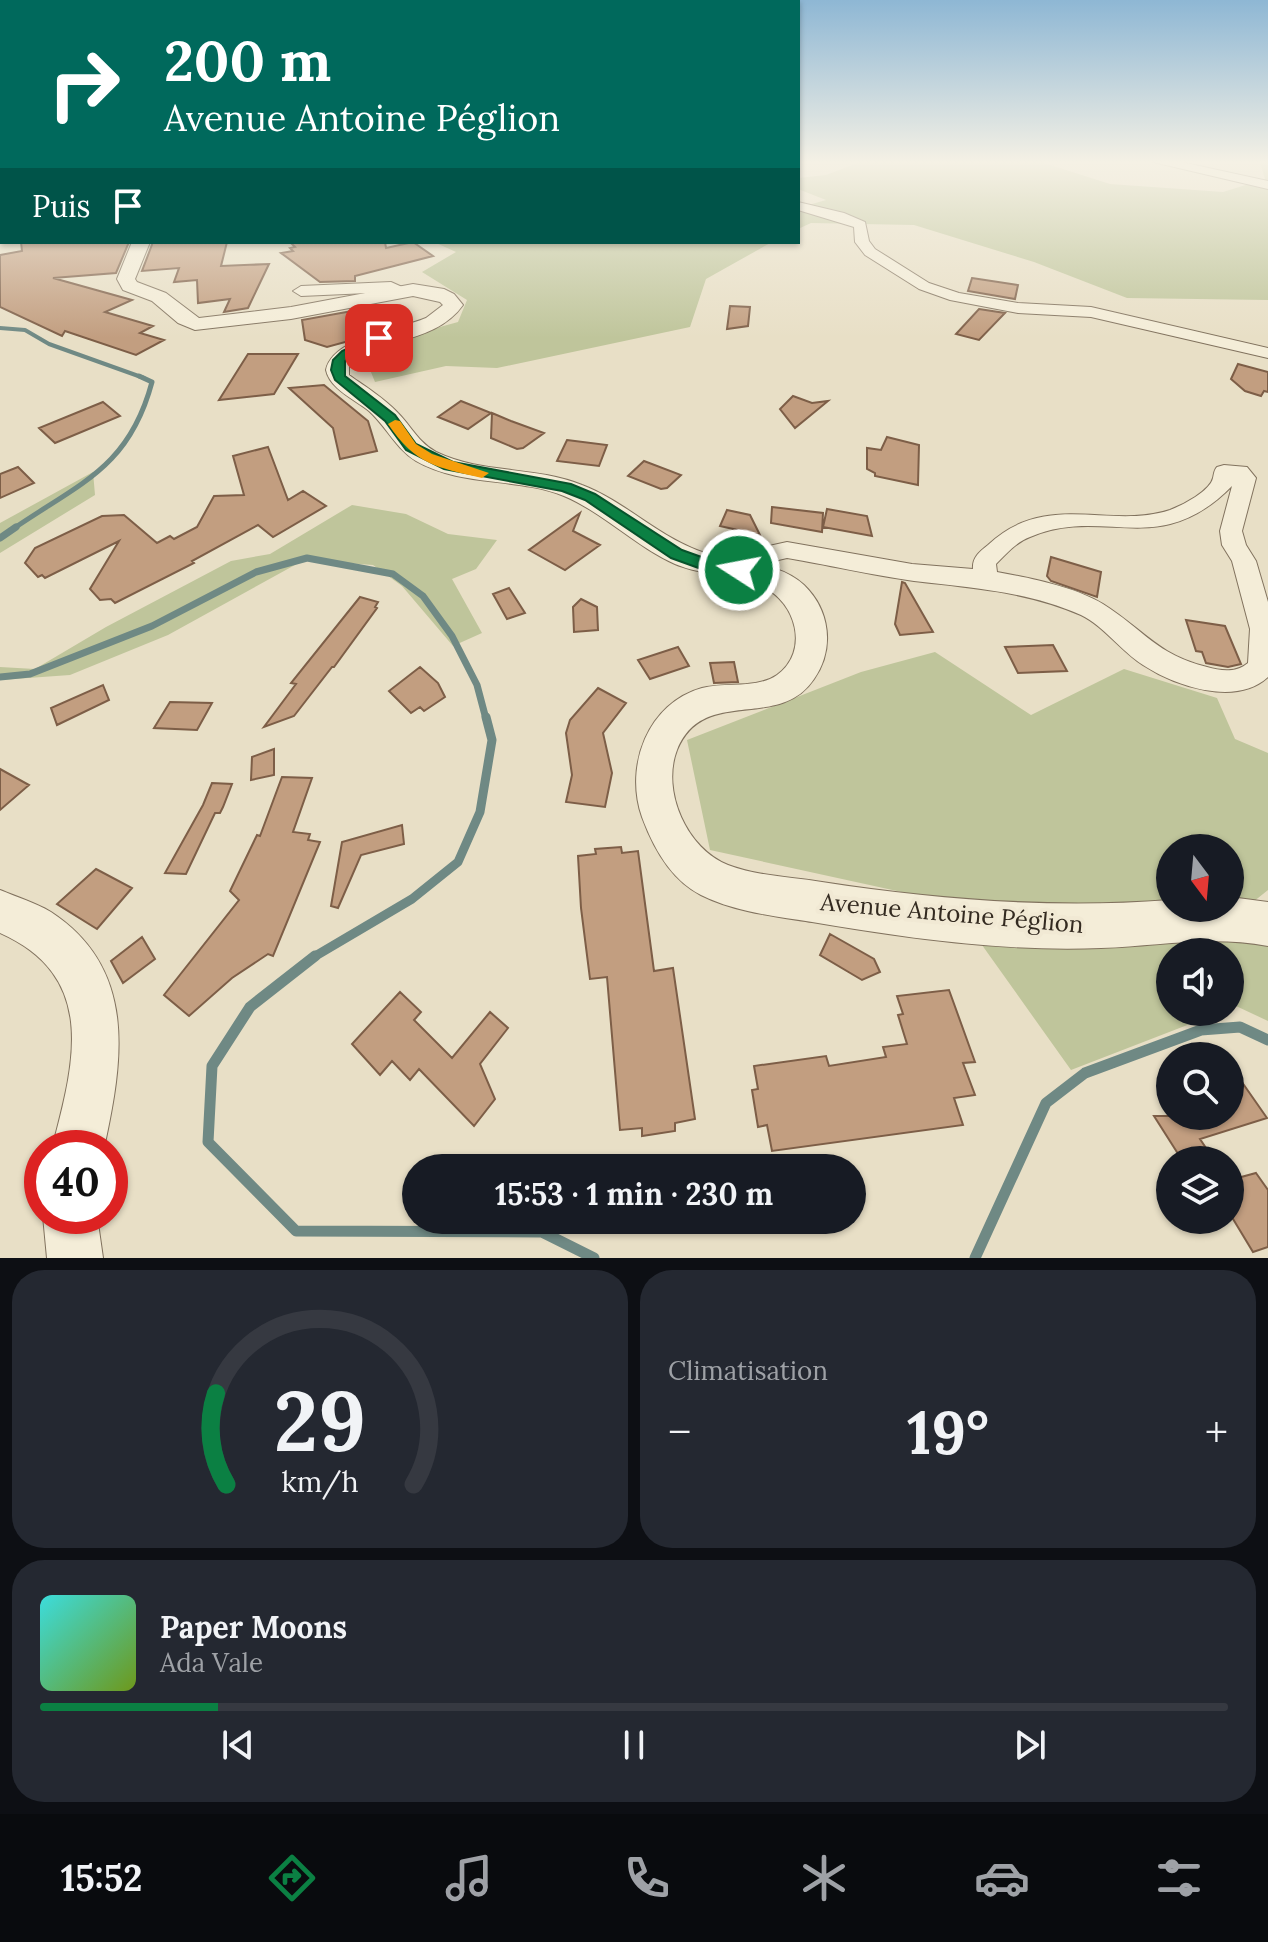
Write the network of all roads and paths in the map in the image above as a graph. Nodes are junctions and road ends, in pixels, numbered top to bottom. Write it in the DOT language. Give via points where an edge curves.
graph roads {
  1 [pos="850,221"];
  2 [pos="140,244"];
  3 [pos="301,291"];
  4 [pos="403,291"];
  5 [pos="1268,353"];
  6 [pos="739,570"];
  7 [pos="986,579"];
  8 [pos="0,911"];
  9 [pos="1268,924"];
  10 [pos="82,1130"];
  11 [pos="72,1234"];
  12 [pos="75,1258"];
  1 -- 5 [label="street" via="860,225 862,242 870,252 924,286 956,297 1018,308 1091,312"];
  2 -- 4 [label="street, Avenue Antoine Péglion" via="126,279 130,286 159,297 195,324 291,313"];
  3 -- 4 [label="street"];
  4 -- 6 [label="street, Avenue Antoine Péglion" via="437,293 453,305 436,322 346,353 337,370 339,378 390,418 411,447 449,466 566,487 676,554"];
  6 -- 7 [label="street" via="763,555 787,550"];
  6 -- 9 [label="street, Avenue Antoine Péglion" via="792,592 813,635 807,662 791,683 767,695 707,701 686,709 656,756 653,790 664,827 682,853 711,878 747,890 873,911 955,918 1083,927 1207,920"];
  7 -- 7 [label="street" via="984,562 1022,531 1076,519 1166,520 1213,494 1224,482 1224,471 1240,472 1245,487 1231,531 1263,629 1261,667 1250,677 1223,682 1178,671 1151,657 1093,610 1051,592"];
  8 -- 10 [label="street" via="38,929 74,960 87,986 98,1026 98,1062"];
  11 -- 12 [label="street"];
}
